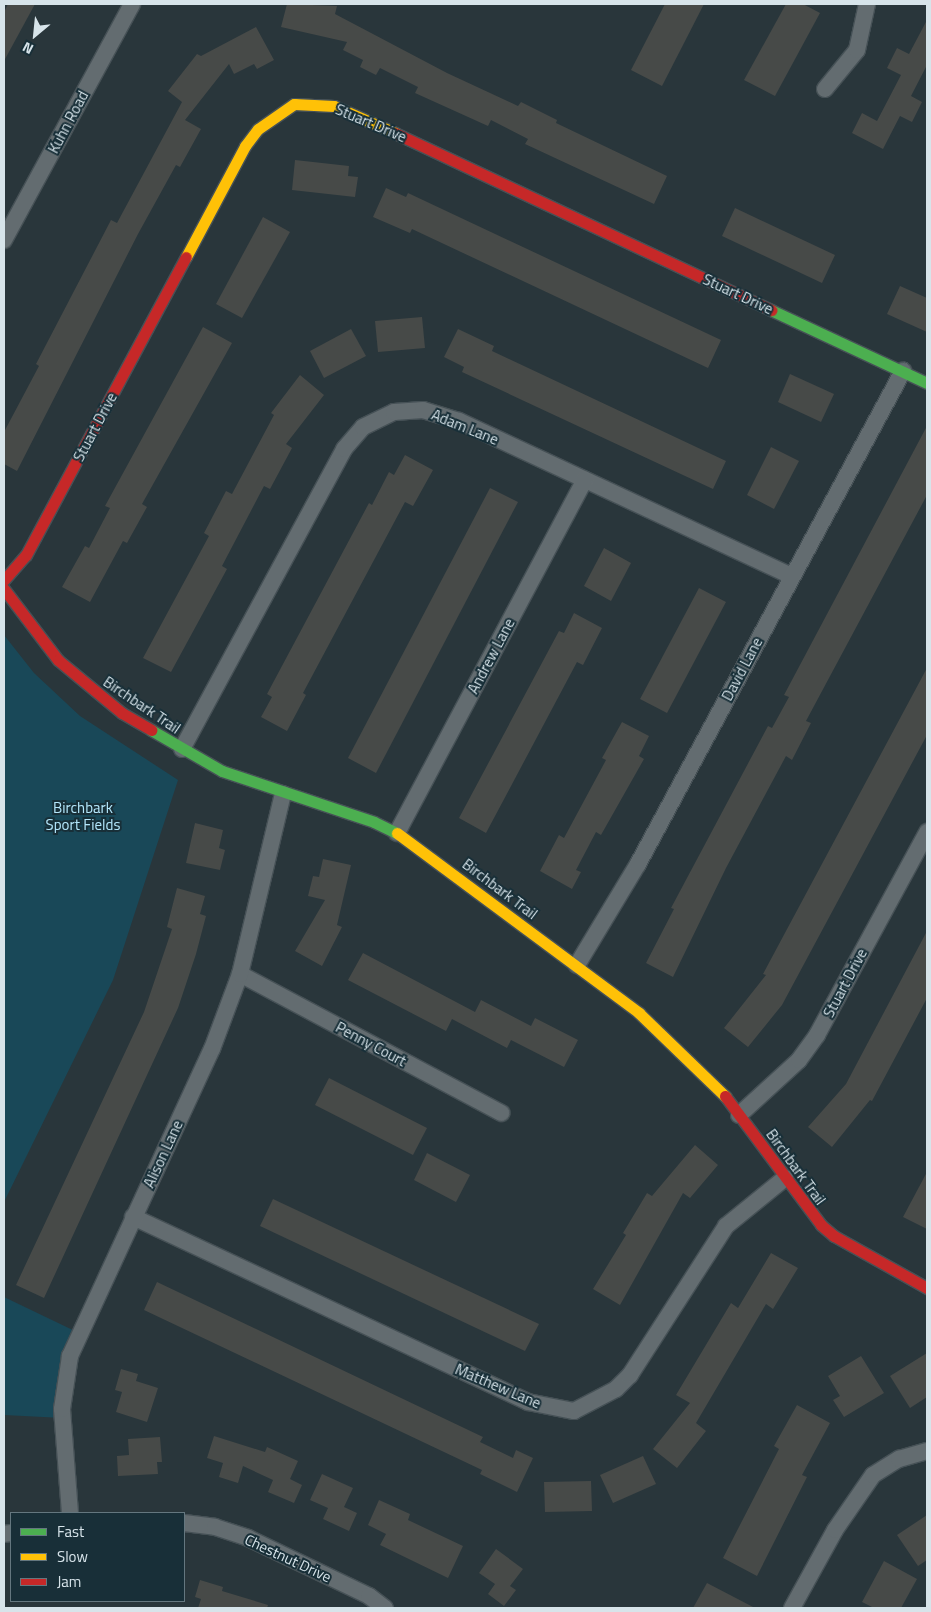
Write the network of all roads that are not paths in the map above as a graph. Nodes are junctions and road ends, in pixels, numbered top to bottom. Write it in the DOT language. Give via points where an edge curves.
graph roads {
  1 [pos="132,4"];
  2 [pos="867,4"];
  3 [pos="824,89"];
  4 [pos="4,240"];
  5 [pos="903,371"];
  6 [pos="927,383"];
  7 [pos="585,480"];
  8 [pos="792,576"];
  9 [pos="4,580"];
  10 [pos="4,589"];
  11 [pos="182,750"];
  12 [pos="283,794"];
  13 [pos="927,832"];
  14 [pos="397,833"];
  15 [pos="577,965"];
  16 [pos="240,974"];
  17 [pos="501,1113"];
  18 [pos="739,1116"];
  19 [pos="785,1178"];
  20 [pos="133,1217"];
  21 [pos="927,1288"];
  22 [pos="927,1450"];
  23 [pos="70,1512"];
  24 [pos="185,1523"];
  25 [pos="385,1608"];
  26 [pos="792,1608"];
  1 -- 4 [label="street, Kuhn Road"];
  2 -- 3 [label="street" via="856,50"];
  5 -- 6 [label="street, Stuart Drive"];
  5 -- 8 [label="street, David Lane"];
  5 -- 9 [label="street, Stuart Drive" via="351,112 334,106 294,104 258,129 245,146 26,555"];
  7 -- 8 [label="street, Adam Lane"];
  7 -- 11 [label="street, Adam Lane" via="441,414 405,410 377,418 363,427 344,449"];
  7 -- 14 [label="street, Andrew Lane"];
  8 -- 15 [label="street, David Lane" via="638,864"];
  10 -- 11 [label="street, Birchbark Trail" via="38,637 80,680 122,713"];
  11 -- 12 [label="street, Birchbark Trail" via="222,771"];
  12 -- 14 [label="street, Birchbark Trail" via="374,822"];
  12 -- 16 [label="street, Alison Lane"];
  13 -- 18 [label="street, Stuart Drive" via="817,1035 799,1060"];
  14 -- 15 [label="street, Birchbark Trail"];
  15 -- 18 [label="street, Birchbark Trail" via="681,1049 718,1087"];
  16 -- 17 [label="street, Penny Court"];
  16 -- 20 [label="street, Alison Lane" via="212,1049"];
  18 -- 19 [label="street, Birchbark Trail"];
  19 -- 20 [label="street, Matthew Lane" via="726,1226 630,1375 616,1389 574,1411 528,1402"];
  19 -- 21 [label="street, Birchbark Trail" via="810,1214 834,1236"];
  20 -- 23 [label="street, Alison Lane" via="70,1356 62,1409"];
  22 -- 26 [label="street" via="899,1459 873,1474 835,1530"];
  24 -- 25 [label="street, Chestnut Drive" via="215,1527 248,1538 370,1596"];
}
